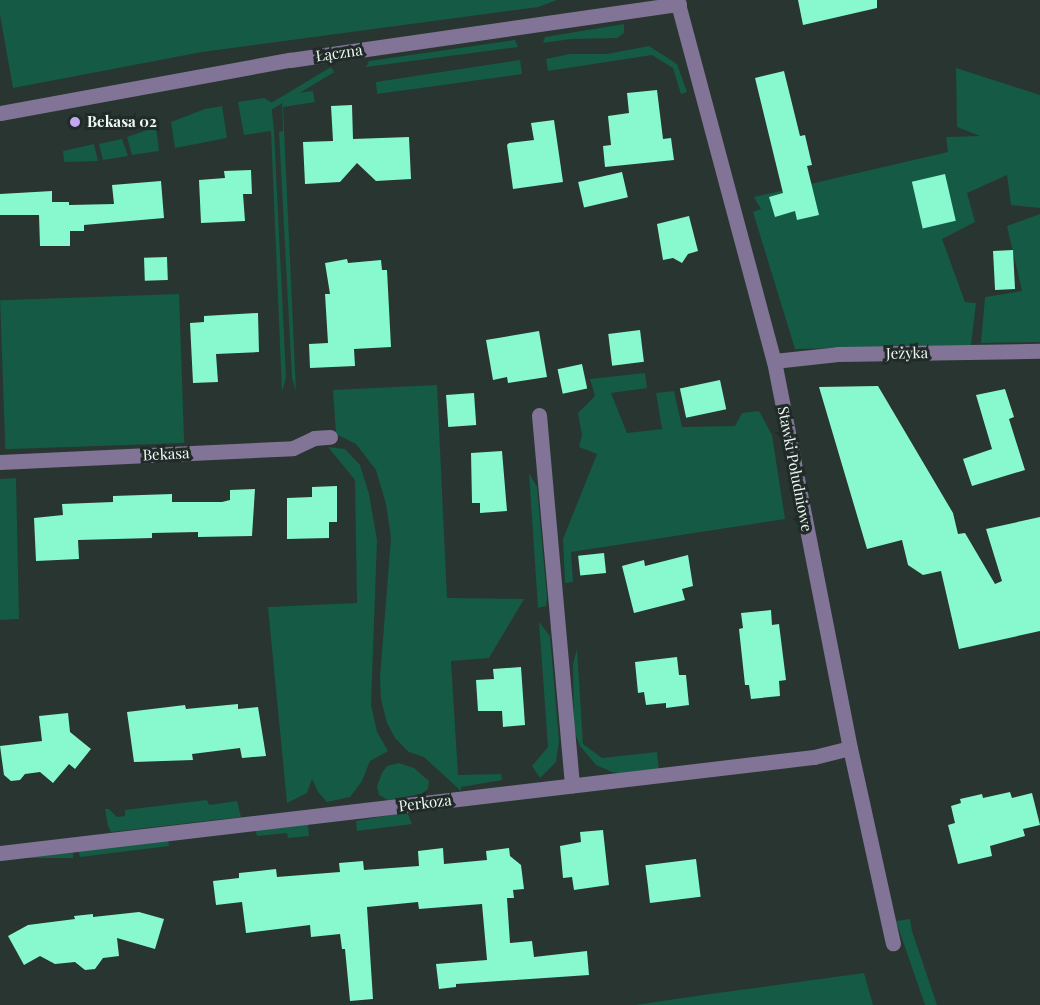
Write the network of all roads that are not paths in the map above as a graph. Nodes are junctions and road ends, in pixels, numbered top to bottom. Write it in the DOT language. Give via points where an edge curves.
graph roads {
  1 [pos="678,2"];
  2 [pos="0,113"];
  3 [pos="1040,351"];
  4 [pos="774,361"];
  5 [pos="539,415"];
  6 [pos="330,437"];
  7 [pos="0,462"];
  8 [pos="850,748"];
  9 [pos="572,786"];
  10 [pos="0,853"];
  11 [pos="893,943"];
  1 -- 2 [label="street, Łączna" via="290,60"];
  1 -- 4 [label="street, Stawki Południowe"];
  3 -- 4 [label="street, Jeżyka" via="838,354"];
  4 -- 8 [label="street, Stawki Południowe"];
  5 -- 9 [label="street"];
  6 -- 7 [label="street, Bekasa" via="314,438 293,448"];
  8 -- 9 [label="street, Perkoza" via="814,756"];
  8 -- 11 [label="street, Stawki Południowe"];
  9 -- 10 [label="street, Perkoza"];
}
